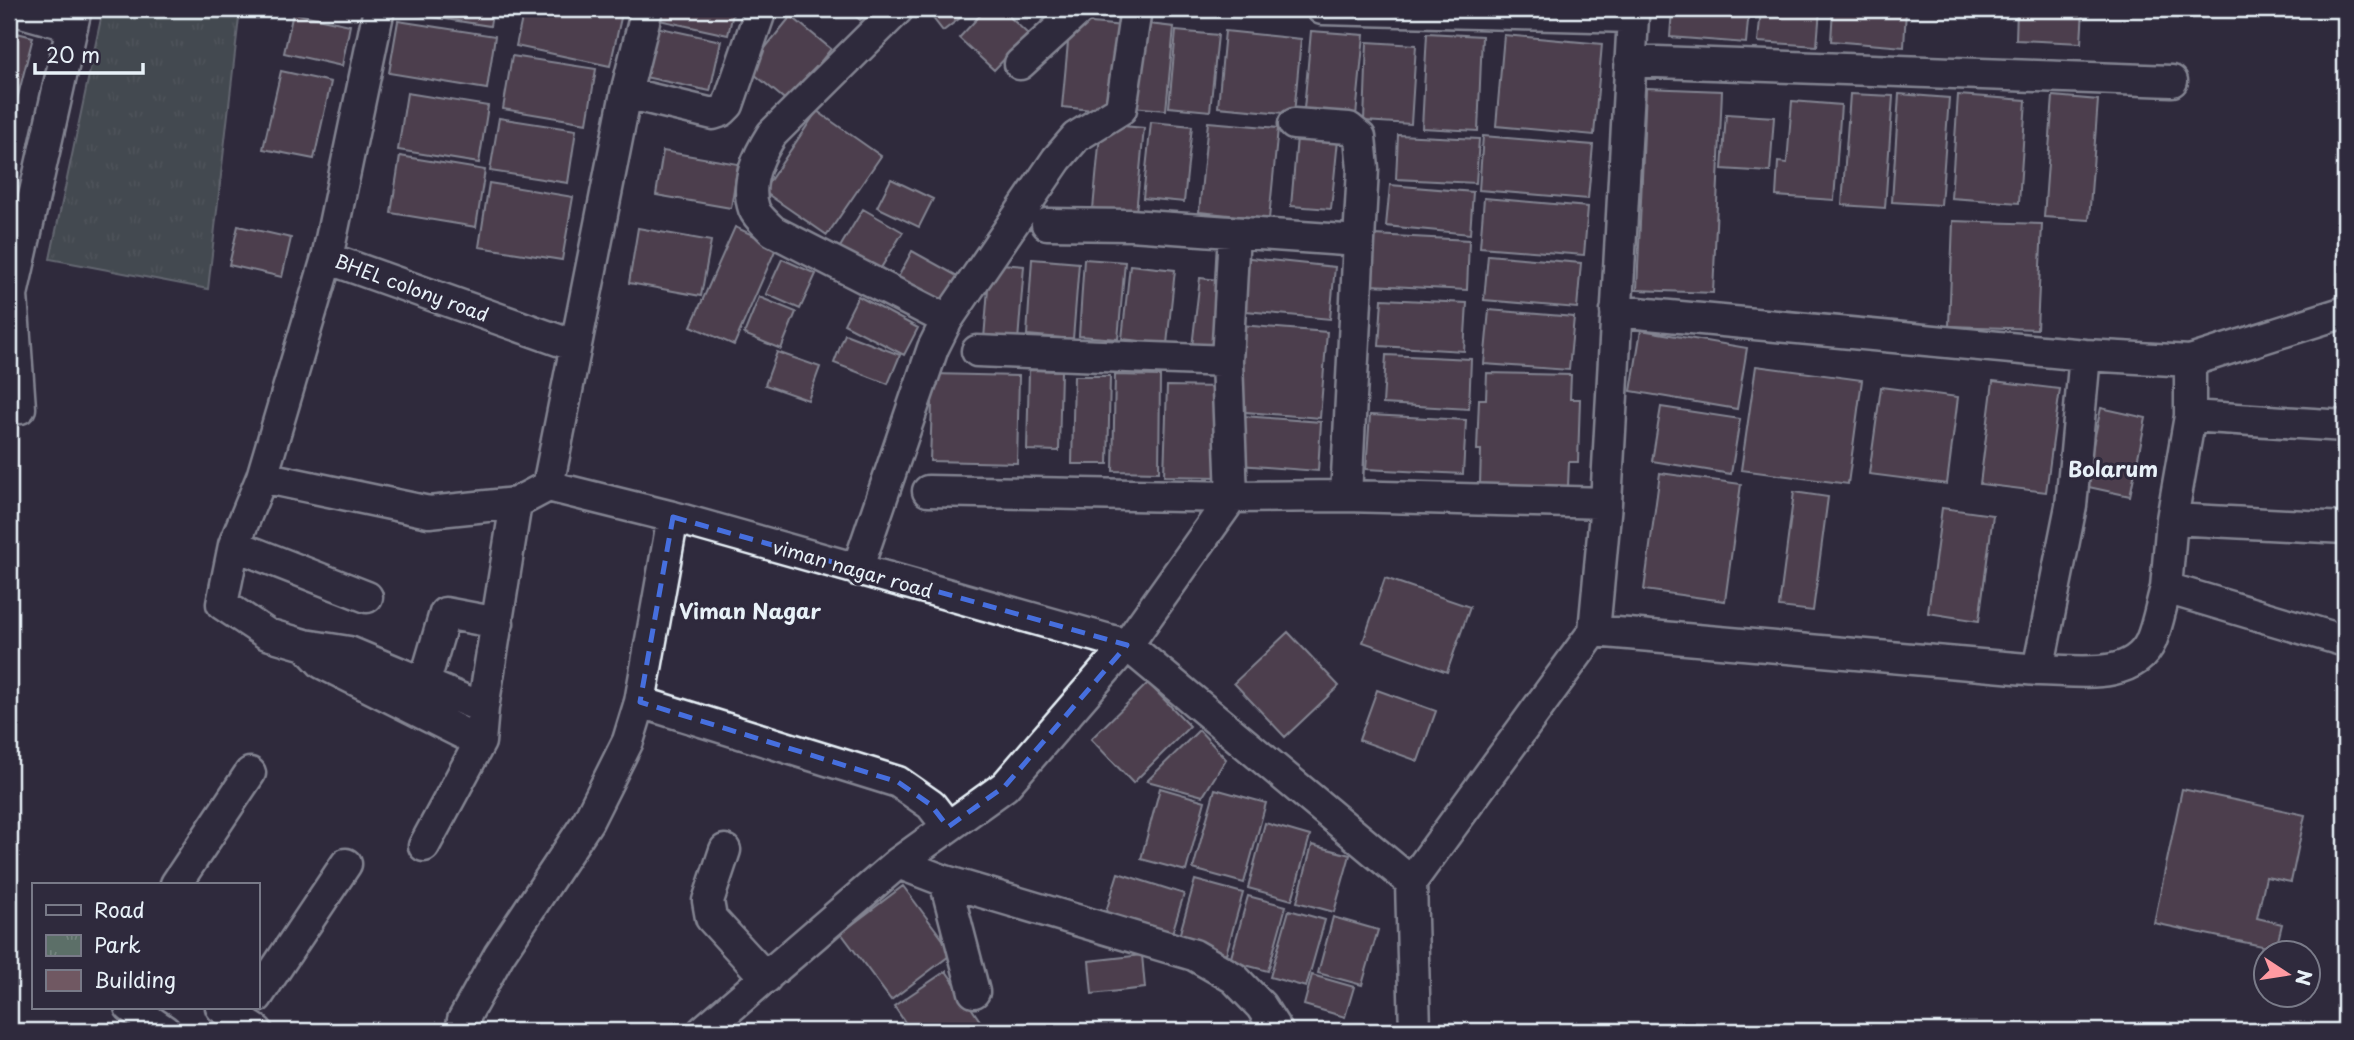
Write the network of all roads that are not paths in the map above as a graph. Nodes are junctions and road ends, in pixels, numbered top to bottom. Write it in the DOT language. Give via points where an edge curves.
graph roads {
  1 [pos="11,9"];
  2 [pos="379,9"];
  3 [pos="647,9"];
  4 [pos="761,9"];
  5 [pos="898,9"];
  6 [pos="1080,9"];
  7 [pos="1136,9"];
  8 [pos="1322,9"];
  9 [pos="1633,13"];
  10 [pos="74,17"];
  11 [pos="1630,61"];
  12 [pos="1020,64"];
  13 [pos="2172,81"];
  14 [pos="626,93"];
  15 [pos="1294,124"];
  16 [pos="1047,224"];
  17 [pos="1234,233"];
  18 [pos="1359,241"];
  19 [pos="327,258"];
  20 [pos="10,294"];
  21 [pos="1616,312"];
  22 [pos="2345,312"];
  23 [pos="947,320"];
  24 [pos="575,346"];
  25 [pos="977,351"];
  26 [pos="2085,355"];
  27 [pos="1227,361"];
  28 [pos="2190,361"];
  29 [pos="20,408"];
  30 [pos="2190,416"];
  31 [pos="2345,426"];
  32 [pos="262,477"];
  33 [pos="548,486"];
  34 [pos="928,491"];
  35 [pos="1346,496"];
  36 [pos="1232,497"];
  37 [pos="516,503"];
  38 [pos="1606,503"];
  39 [pos="673,517"];
  40 [pos="2172,519"];
  41 [pos="2345,528"];
  42 [pos="234,545"];
  43 [pos="857,570"];
  44 [pos="2166,588"];
  45 [pos="367,597"];
  46 [pos="498,623"];
  47 [pos="1594,631"];
  48 [pos="2345,640"];
  49 [pos="304,645"];
  50 [pos="1127,645"];
  51 [pos="2038,670"];
  52 [pos="425,681"];
  53 [pos="640,702"];
  54 [pos="483,708"];
  55 [pos="480,742"];
  56 [pos="250,773"];
  57 [pos="948,827"];
  58 [pos="424,846"];
  59 [pos="725,850"];
  60 [pos="898,863"];
  61 [pos="346,864"];
  62 [pos="945,881"];
  63 [pos="1411,881"];
  64 [pos="177,883"];
  65 [pos="766,978"];
  66 [pos="974,992"];
  67 [pos="259,993"];
  68 [pos="133,1009"];
  69 [pos="166,1031"];
  70 [pos="461,1031"];
  71 [pos="703,1031"];
  72 [pos="1277,1031"];
  73 [pos="1415,1031"];
  1 -- 10 [label="street"];
  2 -- 19 [label="street, BHEL colony road"];
  3 -- 14 [label="street"];
  4 -- 14 [label="street" via="722,111 713,114"];
  5 -- 23 [label="street" via="772,134 758,155 751,187 755,211 773,231"];
  6 -- 12 [label="street"];
  7 -- 23 [label="street" via="1121,108 1076,137 1057,159"];
  8 -- 9 [label="street"];
  9 -- 11 [label="street"];
  10 -- 20 [label="street"];
  11 -- 13 [label="street"];
  11 -- 21 [label="street"];
  14 -- 24 [label="street"];
  15 -- 18 [label="street" via="1349,128 1360,137"];
  16 -- 17 [label="street"];
  17 -- 18 [label="street"];
  17 -- 27 [label="street"];
  18 -- 35 [label="street"];
  19 -- 24 [label="street, BHEL colony road"];
  19 -- 32 [label="street"];
  20 -- 29 [label="street"];
  21 -- 26 [label="street"];
  21 -- 38 [label="street"];
  22 -- 28 [label="street"];
  23 -- 43 [label="street" via="933,348"];
  24 -- 33 [label="street"];
  25 -- 27 [label="street"];
  26 -- 28 [label="street"];
  26 -- 51 [label="street" via="2071,506"];
  27 -- 36 [label="street"];
  28 -- 30 [label="street"];
  30 -- 31 [label="street"];
  30 -- 40 [label="street"];
  32 -- 37 [label="street" via="429,512"];
  32 -- 42 [label="street"];
  33 -- 37 [label="street"];
  33 -- 39 [label="street, viman nagar road"];
  34 -- 36 [label="street"];
  35 -- 36 [label="street"];
  35 -- 38 [label="street"];
  36 -- 50 [label="street"];
  37 -- 46 [label="street"];
  38 -- 47 [label="street"];
  39 -- 43 [label="street, viman nagar road"];
  39 -- 53 [label="street"];
  40 -- 41 [label="street"];
  40 -- 44 [label="street"];
  42 -- 45 [label="street"];
  42 -- 49 [label="street" via="222,604 267,634"];
  43 -- 50 [label="street, viman nagar road"];
  44 -- 48 [label="street"];
  44 -- 51 [label="street" via="2150,642 2135,661 2108,671"];
  46 -- 52 [label="street" via="445,613"];
  46 -- 54 [label="street"];
  47 -- 51 [label="street"];
  47 -- 63 [label="street"];
  49 -- 52 [label="street" via="349,652"];
  49 -- 55 [label="street" via="322,663"];
  50 -- 57 [label="street" via="1005,786"];
  50 -- 63 [label="street, viman nagar road"];
  52 -- 54 [label="street"];
  53 -- 57 [label="street" via="898,782 931,805"];
  53 -- 70 [label="street" via="628,741 588,821 499,955"];
  54 -- 55 [label="street"];
  55 -- 58 [label="street"];
  56 -- 64 [label="street"];
  57 -- 60 [label="street"];
  59 -- 65 [label="street" via="708,901 711,918"];
  60 -- 62 [label="street"];
  60 -- 65 [label="street"];
  61 -- 67 [label="street"];
  62 -- 66 [label="street"];
  62 -- 72 [label="street" via="1194,955 1234,978"];
  63 -- 73 [label="street"];
  65 -- 71 [label="street"];
  68 -- 69 [label="street"];
}
